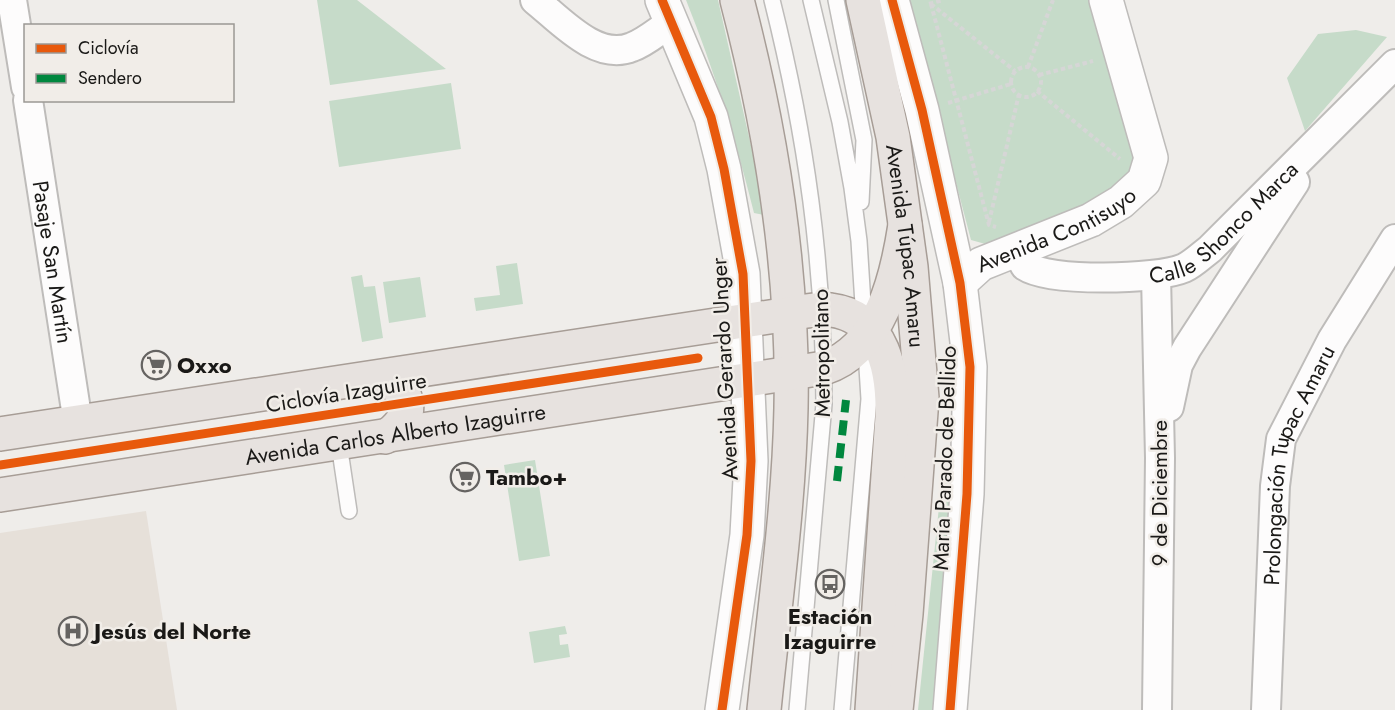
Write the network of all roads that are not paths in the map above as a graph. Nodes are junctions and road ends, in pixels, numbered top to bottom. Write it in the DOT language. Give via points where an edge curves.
graph roads {
  1 [pos="12,0"];
  2 [pos="535,0"];
  3 [pos="737,0"];
  4 [pos="772,0"];
  5 [pos="811,0"];
  6 [pos="836,0"];
  7 [pos="863,0"];
  8 [pos="892,0"];
  9 [pos="1106,0"];
  10 [pos="667,11"];
  11 [pos="1395,64"];
  12 [pos="24,75"];
  13 [pos="28,102"];
  14 [pos="1329,130"];
  15 [pos="905,225"];
  16 [pos="1395,239"];
  17 [pos="1012,240"];
  18 [pos="859,241"];
  19 [pos="1156,275"];
  20 [pos="960,283"];
  21 [pos="822,310"];
  22 [pos="789,314"];
  23 [pos="746,321"];
  24 [pos="866,332"];
  25 [pos="824,368"];
  26 [pos="791,373"];
  27 [pos="380,378"];
  28 [pos="748,380"];
  29 [pos="78,423"];
  30 [pos="0,434"];
  31 [pos="385,438"];
  32 [pos="339,444"];
  33 [pos="1160,458"];
  34 [pos="0,495"];
  35 [pos="349,511"];
  36 [pos="722,710"];
  37 [pos="764,710"];
  38 [pos="797,710"];
  39 [pos="842,710"];
  40 [pos="872,710"];
  41 [pos="896,710"];
  42 [pos="950,710"];
  43 [pos="1157,710"];
  44 [pos="1266,710"];
  1 -- 12 [label="street"];
  2 -- 10 [label="street" via="592,44 606,50 632,48"];
  3 -- 22 [label="main road" via="777,185"];
  4 -- 21 [label="lane, Metropolitano" via="804,141"];
  5 -- 18 [label="lane, Metropolitano" via="840,122"];
  6 -- 18 [label="lane, Metropolitano" via="864,140"];
  7 -- 15 [label="main road, Avenida Túpac Amaru" via="893,137"];
  8 -- 20 [label="street, María Parado de Bellido" via="922,110"];
  9 -- 17 [label="street, Avenida Contisuyo" via="1150,158 1149,169 1144,181 1121,202 1091,220"];
  10 -- 23 [label="street, Avenida Gerardo Unger" via="711,117 743,274"];
  11 -- 14 [label="street, Calle Shonco Marca"];
  13 -- 29 [label="street, Pasaje San Martín"];
  14 -- 19 [label="street, Calle Shonco Marca" via="1210,249 1184,268"];
  14 -- 33 [label="street" via="1182,357"];
  15 -- 24 [label="main road" via="894,280"];
  15 -- 41 [label="main road, Avenida Túpac Amaru" via="916,310 922,417"];
  16 -- 44 [label="street, Prolongación Tupac Amaru" via="1332,340 1281,439 1275,486"];
  17 -- 19 [label="street, Calle Shonco Marca" via="1025,266 1046,275"];
  17 -- 20 [label="street, Avenida Contisuyo"];
  18 -- 24 [label="lane, Metropolitano"];
  19 -- 33 [label="street, 9 de Diciembre"];
  20 -- 42 [label="street, María Parado de Bellido" via="970,367 968,494"];
  21 -- 22 [label="main road"];
  21 -- 24 [label="main road" via="846,314"];
  21 -- 25 [label="lane, Metropolitano"];
  22 -- 23 [label="main road"];
  22 -- 26 [label="main road"];
  23 -- 27 [label="main road"];
  23 -- 28 [label="street, Avenida Gerardo Unger"];
  24 -- 25 [label="main road, Avenida Carlos Alberto Izaguirre" via="850,356"];
  24 -- 39 [label="lane, Metropolitano" via="869,399"];
  24 -- 40 [label="main road" via="886,356 892,398"];
  25 -- 26 [label="main road, Avenida Carlos Alberto Izaguirre"];
  25 -- 38 [label="lane, Metropolitano"];
  26 -- 28 [label="main road, Avenida Carlos Alberto Izaguirre"];
  26 -- 37 [label="main road" via="786,492"];
  27 -- 29 [label="main road"];
  27 -- 31 [label="main road" via="403,394 408,410 402,424"];
  28 -- 31 [label="main road, Avenida Carlos Alberto Izaguirre"];
  28 -- 36 [label="street, Avenida Gerardo Unger" via="751,461 747,535"];
  29 -- 30 [label="main road"];
  31 -- 32 [label="main road, Avenida Carlos Alberto Izaguirre"];
  32 -- 34 [label="main road, Avenida Carlos Alberto Izaguirre"];
  32 -- 35 [label="lane"];
  33 -- 43 [label="street, 9 de Diciembre"];
}
